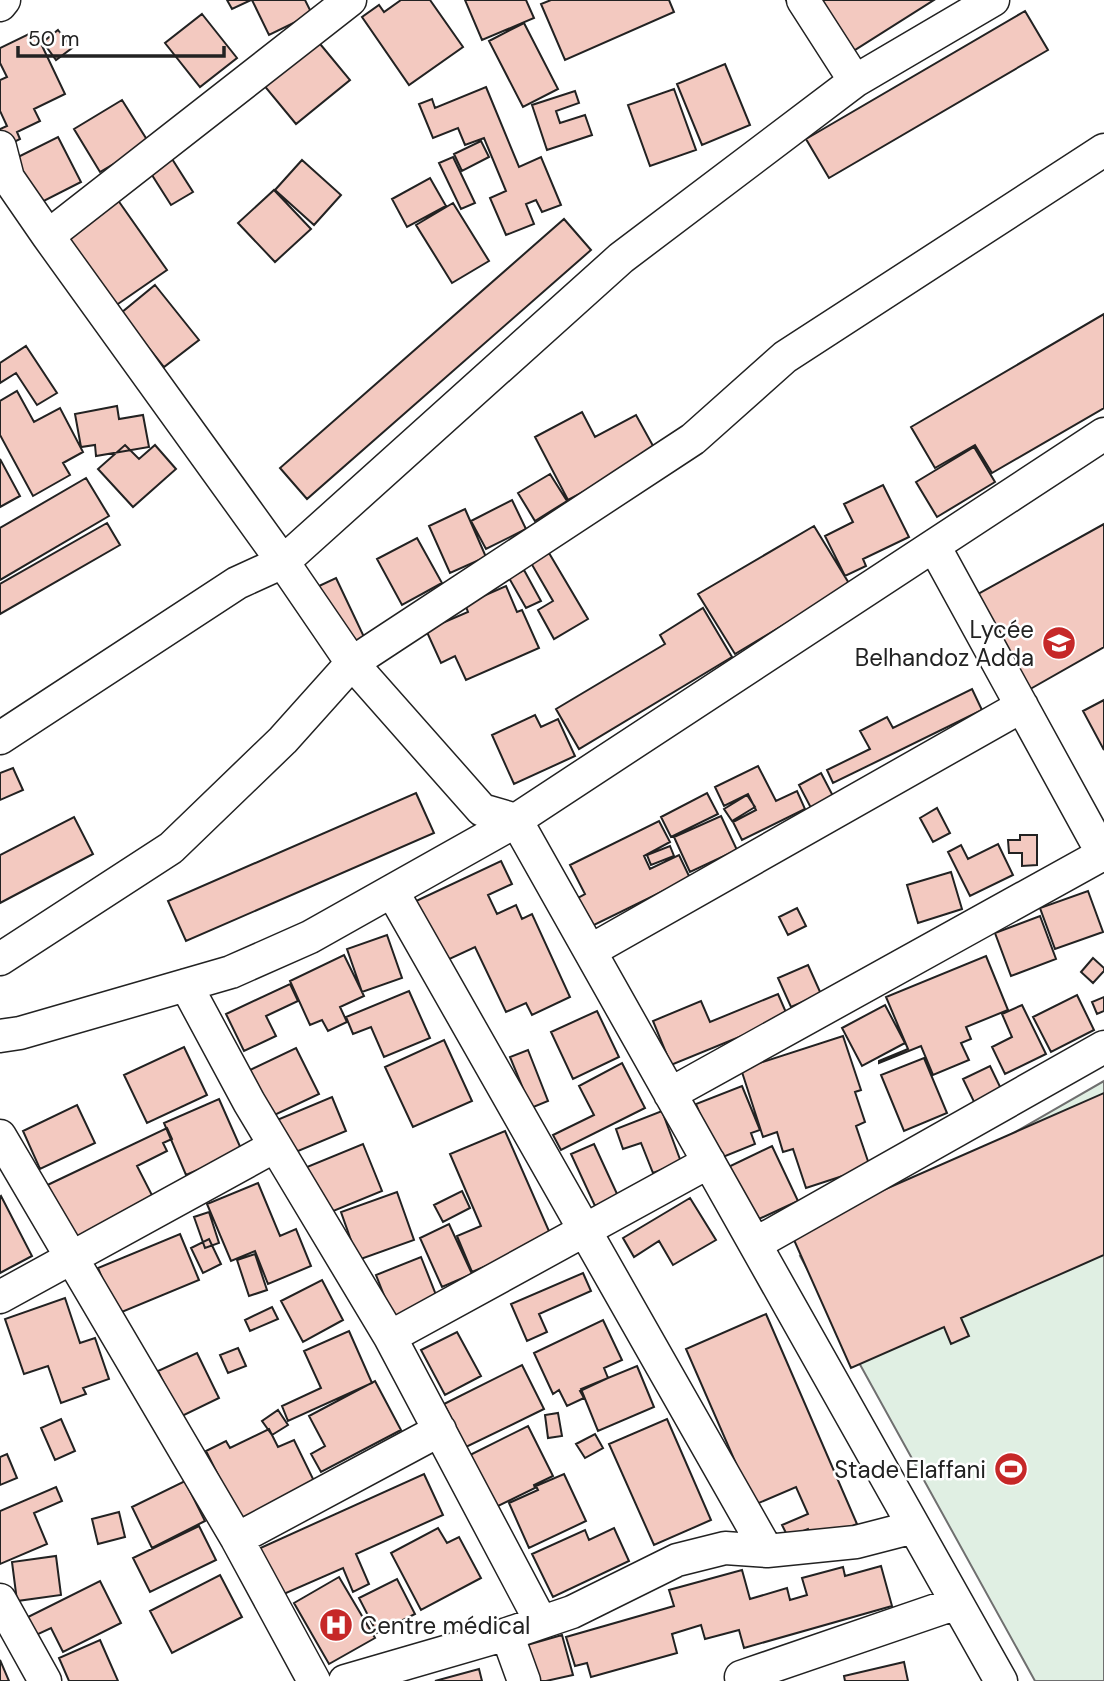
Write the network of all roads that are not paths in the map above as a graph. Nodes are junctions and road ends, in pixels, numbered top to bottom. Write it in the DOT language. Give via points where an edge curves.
graph roads {
  1 [pos="5,0"];
  2 [pos="349,0"];
  3 [pos="803,0"];
  4 [pos="993,0"];
  5 [pos="0,5"];
  6 [pos="855,82"];
  7 [pos="0,146"];
  8 [pos="1104,149"];
  9 [pos="48,236"];
  10 [pos="1104,434"];
  11 [pos="934,546"];
  12 [pos="283,562"];
  13 [pos="352,663"];
  14 [pos="1022,706"];
  15 [pos="0,738"];
  16 [pos="516,820"];
  17 [pos="1104,855"];
  18 [pos="392,891"];
  19 [pos="590,951"];
  20 [pos="0,960"];
  21 [pos="186,985"];
  22 [pos="0,1036"];
  23 [pos="1104,1047"];
  24 [pos="670,1094"];
  25 [pos="0,1136"];
  26 [pos="275,1146"];
  27 [pos="709,1162"];
  28 [pos="584,1230"];
  29 [pos="755,1244"];
  30 [pos="72,1257"];
  31 [pos="0,1297"];
  32 [pos="390,1336"];
  33 [pos="440,1430"];
  34 [pos="914,1527"];
  35 [pos="237,1539"];
  36 [pos="767,1551"];
  37 [pos="0,1600"];
  38 [pos="957,1603"];
  39 [pos="541,1622"];
  40 [pos="507,1634"];
  41 [pos="45,1681"];
  42 [pos="314,1681"];
  43 [pos="345,1681"];
  44 [pos="524,1681"];
  45 [pos="742,1681"];
  46 [pos="1001,1681"];
  1 -- 5 [label="street"];
  2 -- 9 [label="street"];
  3 -- 6 [label="street"];
  4 -- 6 [label="street"];
  6 -- 12 [label="street" via="621,258"];
  7 -- 9 [label="street" via="8,178"];
  8 -- 13 [label="street" via="785,357 693,439"];
  9 -- 12 [label="street"];
  10 -- 11 [label="street"];
  11 -- 14 [label="street"];
  11 -- 16 [label="street"];
  12 -- 13 [label="street"];
  12 -- 15 [label="street" via="237,583"];
  13 -- 16 [label="street" via="482,810"];
  13 -- 20 [label="street" via="283,740 171,848"];
  14 -- 17 [label="street"];
  14 -- 19 [label="street"];
  16 -- 18 [label="street"];
  16 -- 19 [label="street"];
  17 -- 24 [label="street"];
  18 -- 21 [label="street" via="310,937"];
  18 -- 28 [label="street"];
  19 -- 24 [label="street"];
  21 -- 22 [label="street"];
  21 -- 26 [label="street"];
  23 -- 29 [label="street"];
  24 -- 27 [label="street"];
  25 -- 30 [label="street"];
  26 -- 30 [label="street"];
  26 -- 32 [label="street"];
  27 -- 28 [label="street"];
  27 -- 29 [label="street"];
  28 -- 32 [label="street"];
  28 -- 36 [label="street"];
  29 -- 34 [label="street"];
  30 -- 31 [label="street"];
  30 -- 35 [label="street"];
  32 -- 33 [label="street"];
  33 -- 35 [label="street"];
  33 -- 39 [label="street"];
  34 -- 36 [label="street" via="856,1542"];
  34 -- 38 [label="street"];
  35 -- 42 [label="street"];
  36 -- 39 [label="street" via="725,1548 677,1560 572,1612"];
  37 -- 41 [label="street"];
  38 -- 45 [label="street" via="741,1677"];
  38 -- 46 [label="street"];
  39 -- 40 [label="street"];
  40 -- 43 [label="street"];
  40 -- 44 [label="street"];
}
